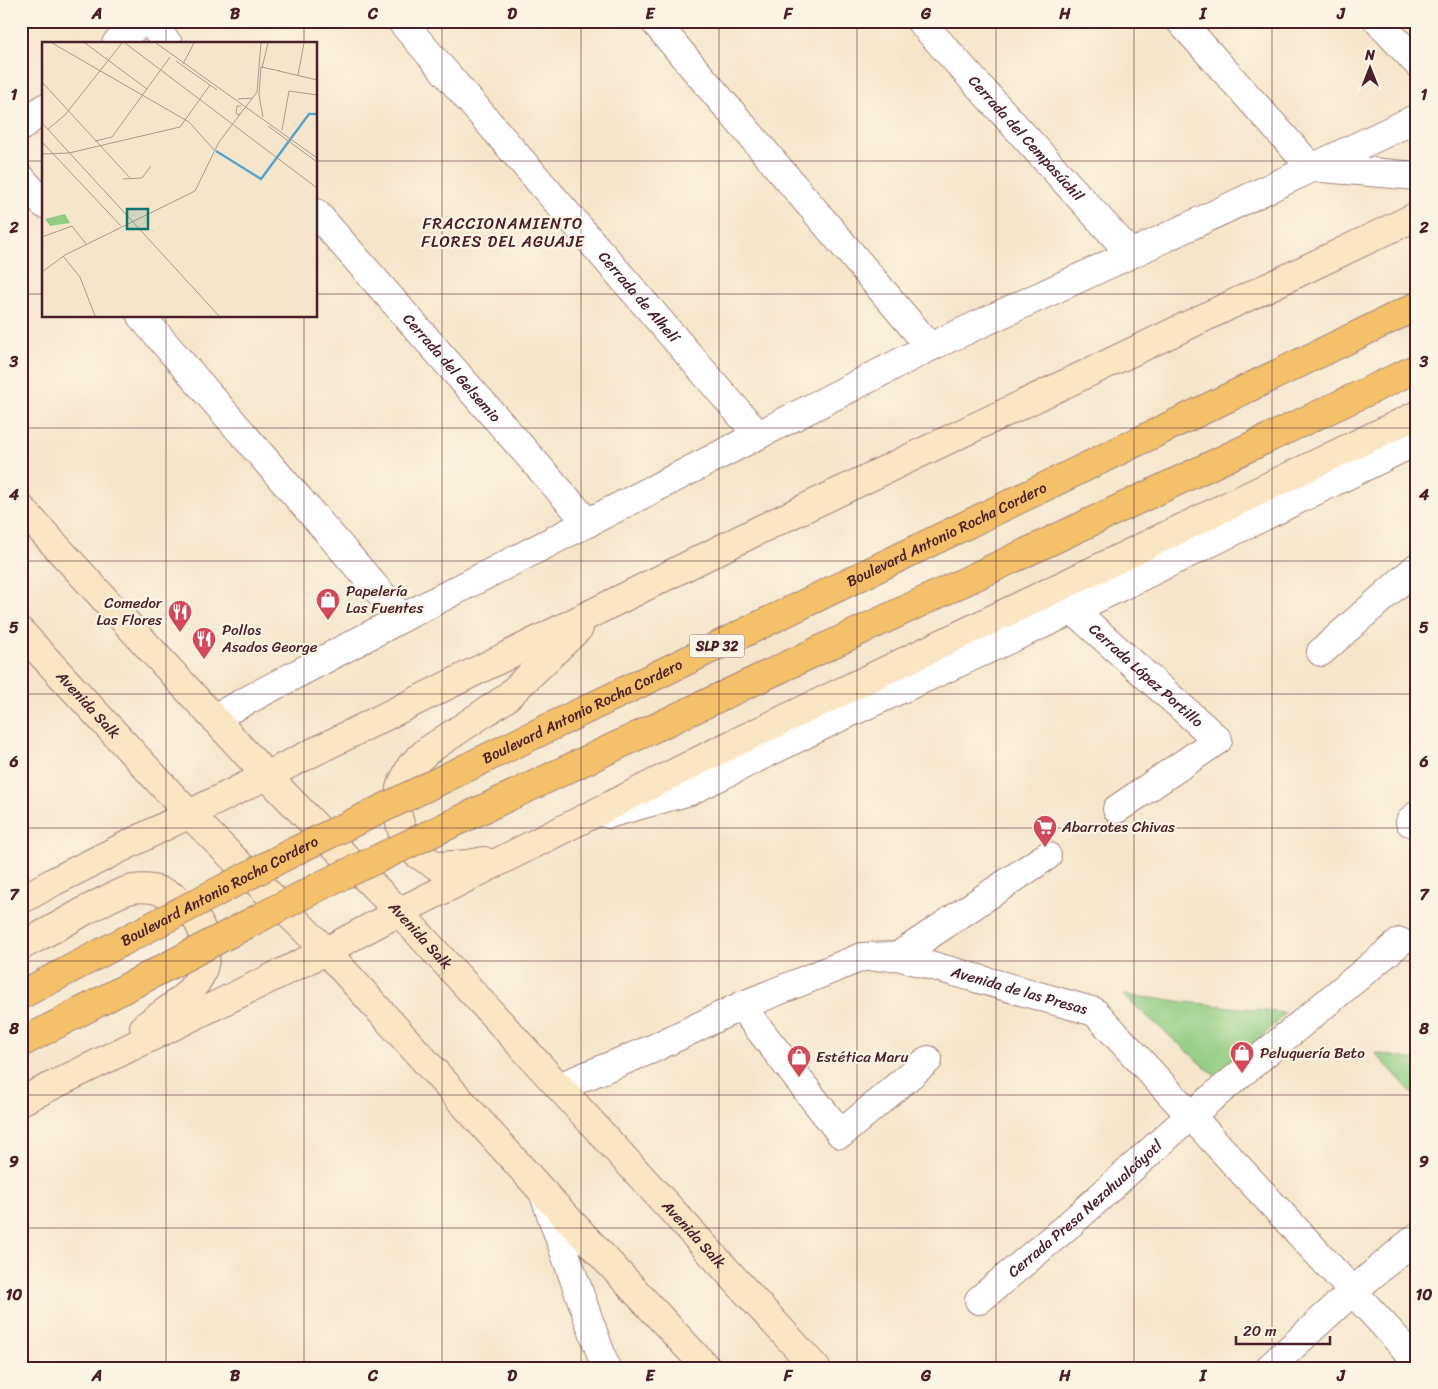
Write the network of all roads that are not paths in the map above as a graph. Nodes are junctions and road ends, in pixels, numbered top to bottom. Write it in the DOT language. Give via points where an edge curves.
graph roads {
  1 [pos="142,21"];
  2 [pos="148,21"];
  3 [pos="401,21"];
  4 [pos="654,21"];
  5 [pos="920,21"];
  6 [pos="1180,21"];
  7 [pos="1378,21"];
  8 [pos="118,42"];
  9 [pos="166,42"];
  10 [pos="1417,63"];
  11 [pos="42,110"];
  12 [pos="1417,118"];
  13 [pos="21,127"];
  14 [pos="1311,167"];
  15 [pos="1417,176"];
  16 [pos="21,178"];
  17 [pos="42,202"];
  18 [pos="318,215"];
  19 [pos="1417,216"];
  20 [pos="1131,254"];
  21 [pos="1417,306"];
  22 [pos="143,318"];
  23 [pos="930,346"];
  24 [pos="1417,368"];
  25 [pos="1417,415"];
  26 [pos="758,435"];
  27 [pos="1417,441"];
  28 [pos="21,508"];
  29 [pos="588,523"];
  30 [pos="1417,567"];
  31 [pos="598,610"];
  32 [pos="1073,610"];
  33 [pos="402,618"];
  34 [pos="21,632"];
  35 [pos="1321,652"];
  36 [pos="214,718"];
  37 [pos="266,775"];
  38 [pos="1117,809"];
  39 [pos="189,814"];
  40 [pos="575,823"];
  41 [pos="514,854"];
  42 [pos="1047,856"];
  43 [pos="21,900"];
  44 [pos="399,912"];
  45 [pos="1400,942"];
  46 [pos="21,946"];
  47 [pos="326,951"];
  48 [pos="898,956"];
  49 [pos="21,995"];
  50 [pos="741,1006"];
  51 [pos="21,1043"];
  52 [pos="928,1060"];
  53 [pos="80,1073"];
  54 [pos="559,1087"];
  55 [pos="21,1101"];
  56 [pos="1190,1115"];
  57 [pos="543,1192"];
  58 [pos="1417,1237"];
  59 [pos="1353,1291"];
  60 [pos="979,1300"];
  61 [pos="1417,1361"];
  62 [pos="606,1368"];
  63 [pos="707,1368"];
  64 [pos="816,1368"];
  65 [pos="1269,1368"];
  1 -- 8 [label="street"];
  2 -- 9 [label="street"];
  3 -- 26 [label="street, Cerrada de Alhelí"];
  4 -- 23 [label="street"];
  5 -- 20 [label="street, Cerrada del Cempasúchil"];
  6 -- 14 [label="street"];
  7 -- 10 [label="street"];
  11 -- 13 [label="street"];
  12 -- 14 [label="street"];
  14 -- 15 [label="street"];
  14 -- 20 [label="street"];
  16 -- 17 [label="street"];
  18 -- 29 [label="street, Cerrada del Gelsemio"];
  19 -- 31 [label="main road"];
  20 -- 23 [label="street"];
  21 -- 49 [label="highway, Boulevard Antonio Rocha Cordero / SLP 32, bridge" via="297,850"];
  22 -- 33 [label="street"];
  23 -- 26 [label="street"];
  24 -- 51 [label="highway, bridge" via="324,884"];
  25 -- 40 [label="main road"];
  26 -- 29 [label="street"];
  27 -- 32 [label="street"];
  28 -- 36 [label="main road, Avenida Salk"];
  29 -- 33 [label="street"];
  30 -- 35 [label="street"];
  31 -- 37 [label="main road"];
  31 -- 41 [label="main road" via="505,699 427,751 411,766 400,788 397,812 403,835 417,854 437,866 469,864"];
  32 -- 38 [label="street, Cerrada López Portillo" via="1218,740"];
  32 -- 40 [label="street" via="834,720 690,791"];
  33 -- 36 [label="street"];
  34 -- 39 [label="main road, Avenida Salk"];
  36 -- 37 [label="main road, Avenida Salk"];
  37 -- 39 [label="main road"];
  37 -- 44 [label="main road, Avenida Salk"];
  39 -- 43 [label="main road"];
  39 -- 47 [label="main road, Avenida Salk"];
  40 -- 41 [label="main road"];
  41 -- 44 [label="main road"];
  42 -- 48 [label="street"];
  44 -- 47 [label="main road"];
  44 -- 54 [label="main road, Avenida Salk"];
  45 -- 56 [label="street, Cerrada Presa Nezahualcóyotl"];
  46 -- 53 [label="main road" via="116,894 134,889 152,889 169,894 184,903 196,917 206,951 203,969 195,985 182,999"];
  47 -- 53 [label="main road"];
  47 -- 57 [label="main road, Avenida Salk"];
  48 -- 50 [label="street, Avenida de las Presas" via="862,957"];
  48 -- 56 [label="street, Avenida de las Presas" via="1095,1012"];
  50 -- 52 [label="street" via="841,1134"];
  50 -- 54 [label="street, Avenida de las Presas" via="652,1049"];
  53 -- 55 [label="main road"];
  54 -- 64 [label="main road, Avenida Salk"];
  56 -- 59 [label="street, Avenida de las Presas"];
  56 -- 60 [label="street, Cerrada Presa Nezahualcóyotl" via="1071,1223"];
  57 -- 62 [label="street"];
  57 -- 63 [label="main road, Avenida Salk"];
  58 -- 59 [label="street"];
  59 -- 61 [label="street, Avenida de las Presas"];
  59 -- 65 [label="street"];
}
